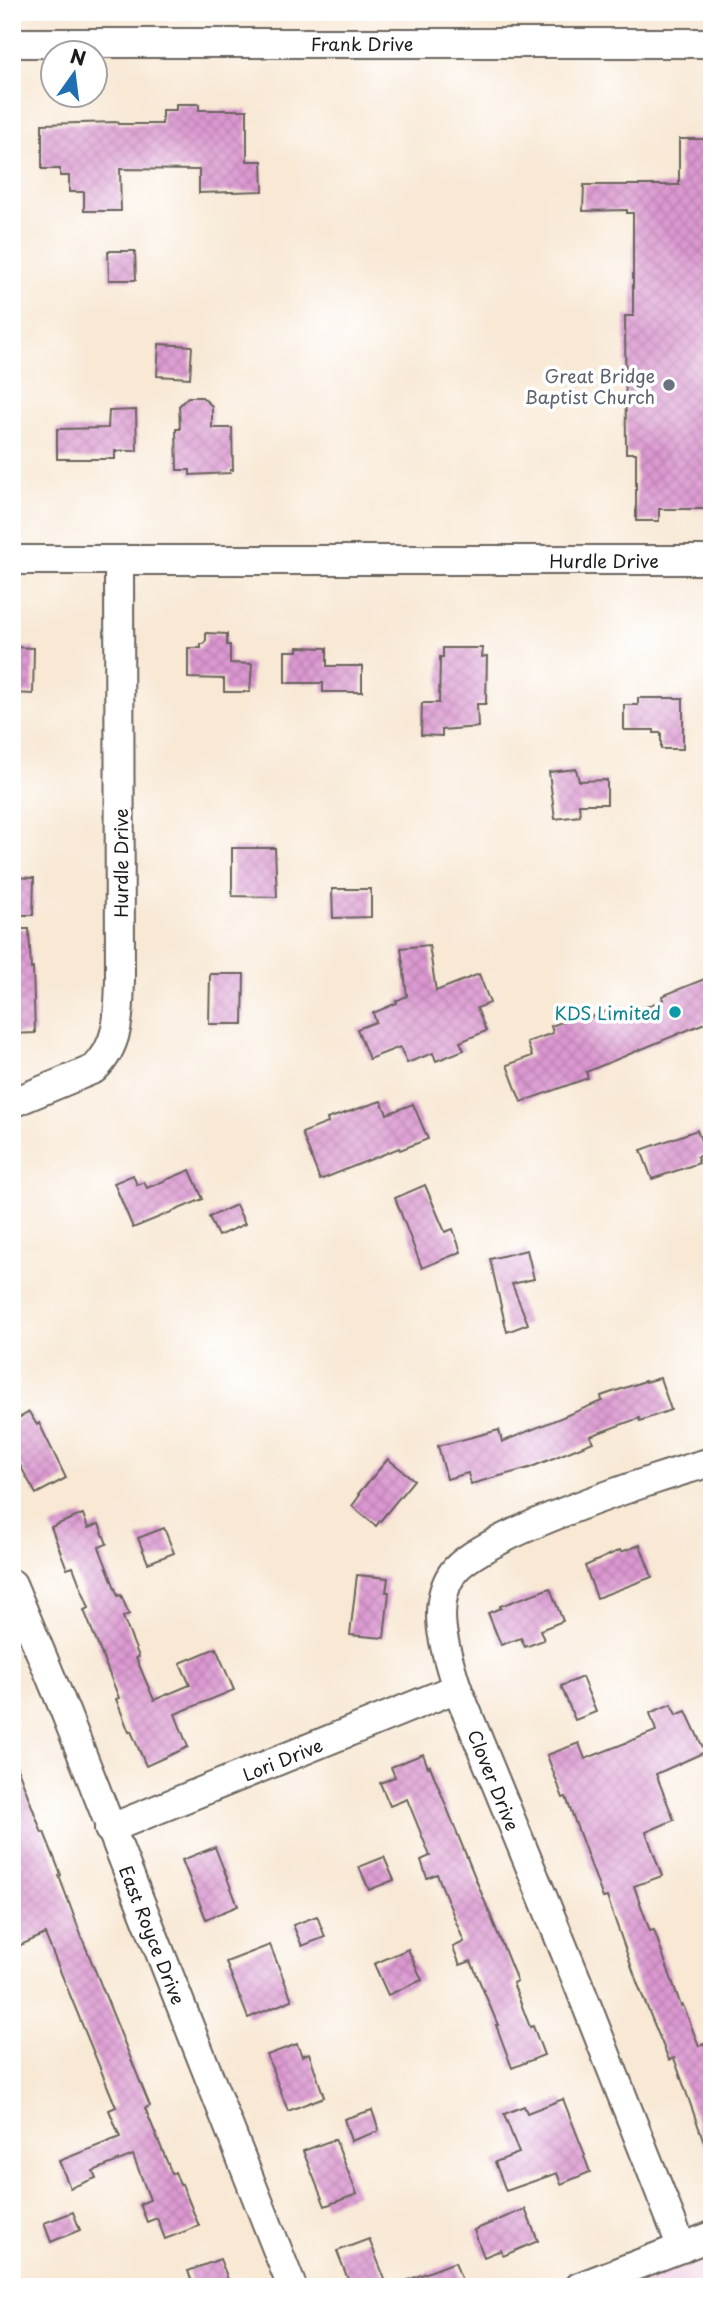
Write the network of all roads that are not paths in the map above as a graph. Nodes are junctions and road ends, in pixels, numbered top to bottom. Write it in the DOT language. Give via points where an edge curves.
graph roads {
  1 [pos="12,43"];
  2 [pos="712,43"];
  3 [pos="12,560"];
  4 [pos="119,560"];
  5 [pos="712,561"];
  6 [pos="12,1103"];
  7 [pos="712,1462"];
  8 [pos="12,1584"];
  9 [pos="457,1688"];
  10 [pos="110,1829"];
  11 [pos="712,2236"];
  12 [pos="682,2248"];
  13 [pos="292,2287"];
  14 [pos="579,2287"];
  1 -- 2 [label="street, Frank Drive"];
  3 -- 4 [label="street, Hurdle Drive"];
  4 -- 5 [label="street, Hurdle Drive"];
  4 -- 6 [label="street, Hurdle Drive" via="120,979 116,1034 94,1069"];
  7 -- 9 [label="street, Clover Drive" via="594,1501 474,1553 452,1573 442,1606 445,1651"];
  8 -- 10 [label="street, East Royce Drive"];
  9 -- 10 [label="street, Lori Drive"];
  9 -- 12 [label="street, Clover Drive"];
  10 -- 13 [label="street, East Royce Drive"];
  11 -- 12 [label="street"];
  12 -- 14 [label="street"];
}
